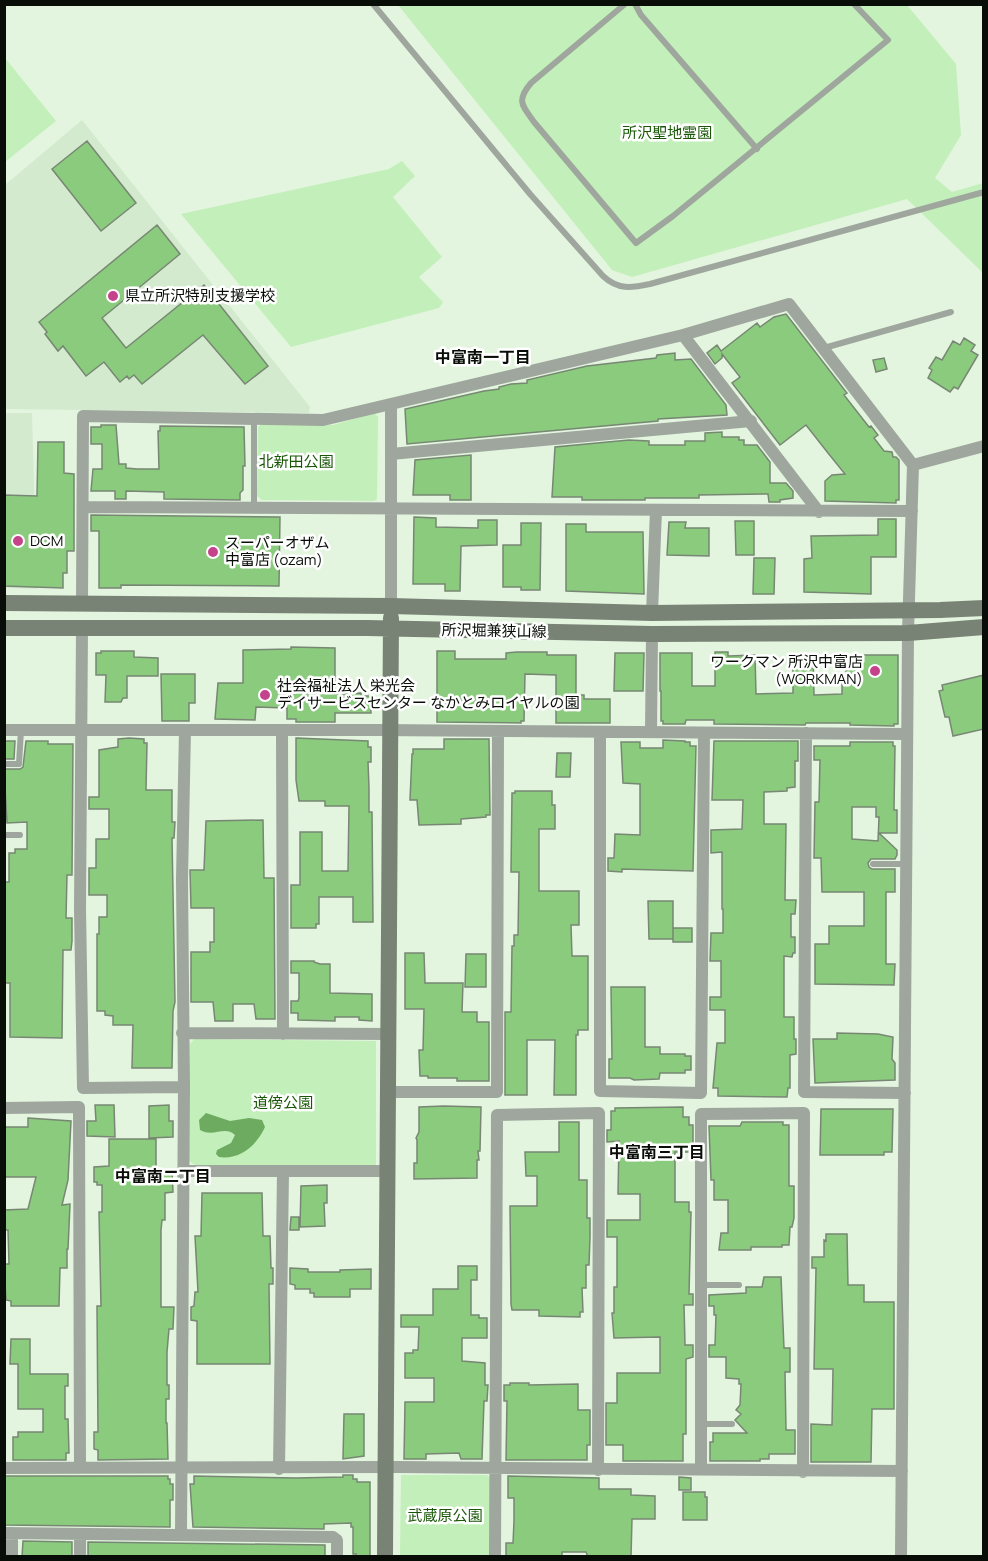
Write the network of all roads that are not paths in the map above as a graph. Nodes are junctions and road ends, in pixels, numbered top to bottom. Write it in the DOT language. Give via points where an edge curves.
graph roads {
  1 [pos="373,4"];
  2 [pos="626,4"];
  3 [pos="635,4"];
  4 [pos="854,4"];
  5 [pos="757,149"];
  6 [pos="984,192"];
  7 [pos="951,312"];
  8 [pos="683,335"];
  9 [pos="823,348"];
  10 [pos="391,404"];
  11 [pos="254,418"];
  12 [pos="751,421"];
  13 [pos="984,446"];
  14 [pos="391,454"];
  15 [pos="913,465"];
  16 [pos="83,507"];
  17 [pos="254,507"];
  18 [pos="391,508"];
  19 [pos="656,510"];
  20 [pos="912,511"];
  21 [pos="819,512"];
  22 [pos="4,603"];
  23 [pos="82,604"];
  24 [pos="391,606"];
  25 [pos="984,608"];
  26 [pos="908,610"];
  27 [pos="652,612"];
  28 [pos="984,627"];
  29 [pos="4,628"];
  30 [pos="82,629"];
  31 [pos="391,629"];
  32 [pos="908,633"];
  33 [pos="652,634"];
  34 [pos="4,730"];
  35 [pos="21,730"];
  36 [pos="185,730"];
  37 [pos="282,730"];
  38 [pos="391,730"];
  39 [pos="81,731"];
  40 [pos="498,731"];
  41 [pos="600,732"];
  42 [pos="651,732"];
  43 [pos="704,733"];
  44 [pos="806,734"];
  45 [pos="907,734"];
  46 [pos="4,764"];
  47 [pos="4,835"];
  48 [pos="20,835"];
  49 [pos="873,864"];
  50 [pos="906,864"];
  51 [pos="182,1033"];
  52 [pos="283,1034"];
  53 [pos="387,1034"];
  54 [pos="184,1087"];
  55 [pos="388,1092"];
  56 [pos="905,1093"];
  57 [pos="4,1108"];
  58 [pos="183,1171"];
  59 [pos="283,1171"];
  60 [pos="387,1171"];
  61 [pos="701,1285"];
  62 [pos="739,1285"];
  63 [pos="701,1424"];
  64 [pos="732,1424"];
  65 [pos="180,1467"];
  66 [pos="4,1468"];
  67 [pos="80,1468"];
  68 [pos="387,1468"];
  69 [pos="279,1469"];
  70 [pos="495,1469"];
  71 [pos="701,1469"];
  72 [pos="598,1470"];
  73 [pos="902,1471"];
  74 [pos="803,1472"];
  75 [pos="8,1533"];
  76 [pos="80,1534"];
  77 [pos="181,1535"];
  78 [pos="12,1557"];
  79 [pos="80,1557"];
  80 [pos="337,1557"];
  81 [pos="385,1557"];
  82 [pos="495,1557"];
  83 [pos="901,1557"];
  1 -- 6 [label="lane" via="530,194 611,284 623,288 650,284"];
  2 -- 5 [label="lane" via="531,83 521,100 534,122 636,243"];
  3 -- 5 [label="lane"];
  4 -- 5 [label="lane" via="888,40"];
  7 -- 9 [label="lane"];
  8 -- 9 [label="street" via="789,304"];
  8 -- 10 [label="street"];
  8 -- 12 [label="street"];
  9 -- 15 [label="street"];
  10 -- 11 [label="street" via="323,420"];
  10 -- 14 [label="street"];
  11 -- 16 [label="street" via="83,416"];
  11 -- 17 [label="lane"];
  12 -- 14 [label="street"];
  12 -- 21 [label="street"];
  13 -- 15 [label="street"];
  14 -- 18 [label="street"];
  15 -- 20 [label="street"];
  16 -- 17 [label="street"];
  16 -- 23 [label="street"];
  17 -- 18 [label="street"];
  18 -- 19 [label="street"];
  18 -- 24 [label="street"];
  19 -- 21 [label="street"];
  19 -- 27 [label="street"];
  20 -- 21 [label="street"];
  20 -- 26 [label="street"];
  22 -- 23 [label="main road, 所沢堀兼狭山線"];
  23 -- 24 [label="main road, 所沢堀兼狭山線"];
  24 -- 27 [label="main road, 所沢堀兼狭山線"];
  24 -- 31 [label="main road"];
  25 -- 26 [label="main road, 所沢堀兼狭山線"];
  26 -- 27 [label="main road, 所沢堀兼狭山線"];
  26 -- 32 [label="street"];
  28 -- 32 [label="main road, 所沢堀兼狭山線"];
  29 -- 30 [label="main road, 所沢堀兼狭山線"];
  30 -- 31 [label="main road, 所沢堀兼狭山線"];
  30 -- 39 [label="street"];
  31 -- 33 [label="main road, 所沢堀兼狭山線"];
  31 -- 38 [label="main road"];
  32 -- 33 [label="main road, 所沢堀兼狭山線"];
  32 -- 45 [label="street"];
  33 -- 42 [label="street"];
  34 -- 35 [label="street"];
  35 -- 39 [label="street"];
  35 -- 46 [label="lane" via="19,764"];
  36 -- 37 [label="street"];
  36 -- 39 [label="street"];
  36 -- 51 [label="street"];
  37 -- 38 [label="street"];
  37 -- 52 [label="street"];
  38 -- 40 [label="street"];
  38 -- 53 [label="main road"];
  39 -- 54 [label="street" via="83,1088"];
  40 -- 41 [label="street"];
  40 -- 55 [label="street" via="497,1092"];
  41 -- 42 [label="street"];
  41 -- 43 [label="street" via="600,1091 701,1093"];
  42 -- 43 [label="street"];
  43 -- 44 [label="street"];
  44 -- 45 [label="street"];
  44 -- 56 [label="street" via="804,1092"];
  45 -- 50 [label="street"];
  47 -- 48 [label="lane"];
  49 -- 50 [label="lane"];
  50 -- 56 [label="street"];
  51 -- 52 [label="street"];
  51 -- 54 [label="street"];
  52 -- 53 [label="street"];
  53 -- 55 [label="main road"];
  54 -- 58 [label="street"];
  55 -- 60 [label="main road"];
  56 -- 73 [label="street"];
  57 -- 67 [label="street" via="79,1107"];
  58 -- 59 [label="street"];
  58 -- 65 [label="street"];
  59 -- 60 [label="street"];
  59 -- 69 [label="street"];
  60 -- 68 [label="main road"];
  61 -- 62 [label="lane"];
  61 -- 63 [label="street"];
  61 -- 74 [label="street" via="701,1114 804,1113"];
  63 -- 64 [label="lane"];
  63 -- 71 [label="street"];
  65 -- 67 [label="street"];
  65 -- 69 [label="street"];
  65 -- 77 [label="street"];
  66 -- 67 [label="street"];
  68 -- 69 [label="street"];
  68 -- 70 [label="street"];
  68 -- 81 [label="main road"];
  70 -- 72 [label="street"];
  70 -- 72 [label="street" via="497,1115 599,1113"];
  70 -- 82 [label="street"];
  71 -- 72 [label="street"];
  71 -- 74 [label="street"];
  73 -- 74 [label="street"];
  73 -- 83 [label="street"];
  75 -- 76 [label="street"];
  75 -- 78 [label="street"];
  76 -- 77 [label="street"];
  76 -- 79 [label="street"];
  77 -- 80 [label="street" via="333,1537 337,1540"];
}
